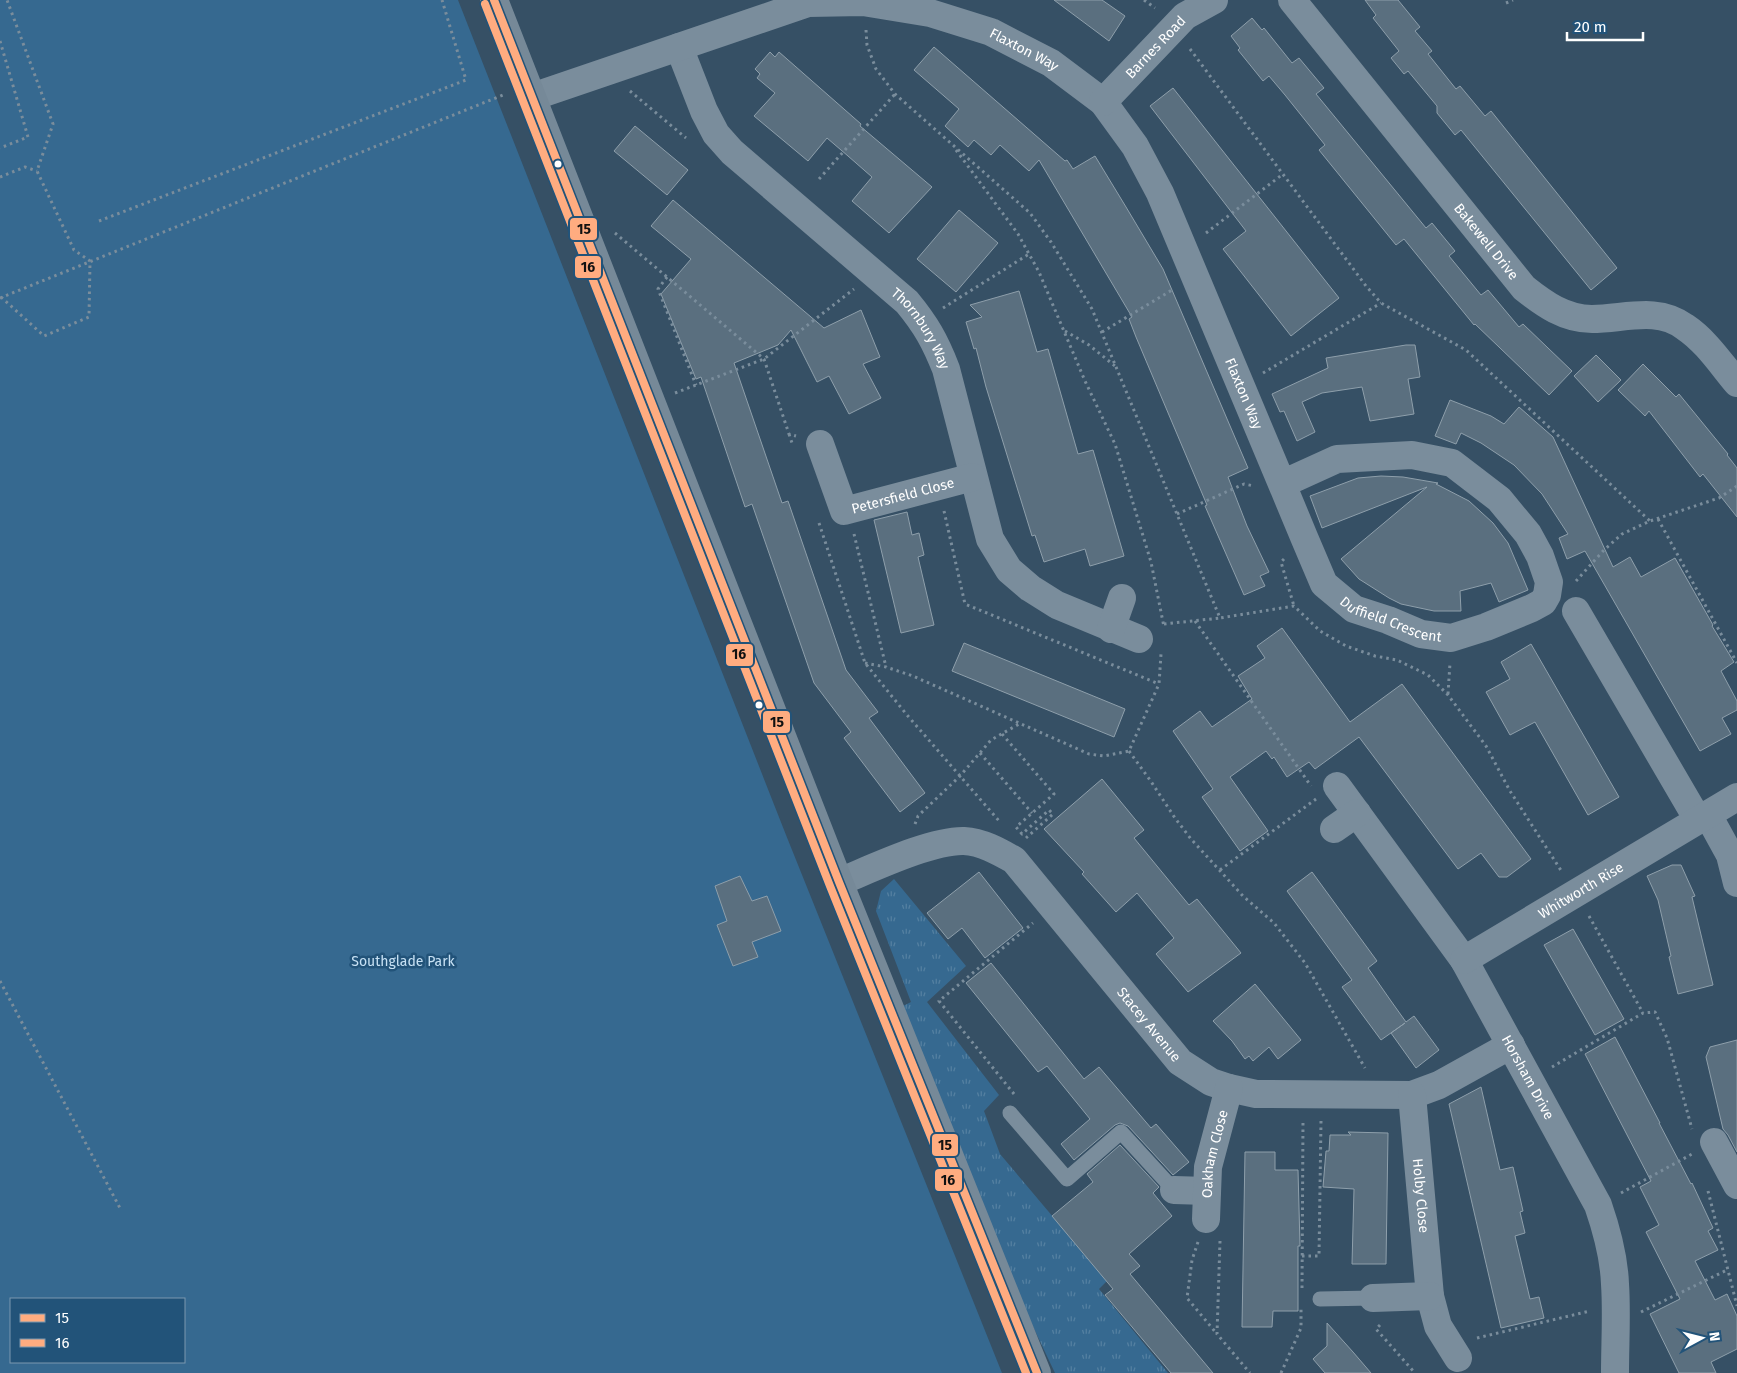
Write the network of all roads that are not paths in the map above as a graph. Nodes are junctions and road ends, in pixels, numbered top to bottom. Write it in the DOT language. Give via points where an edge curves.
graph roads {
  1 [pos="494,0"];
  2 [pos="1214,0"];
  3 [pos="1292,0"];
  4 [pos="753,10"];
  5 [pos="679,47"];
  6 [pos="530,91"];
  7 [pos="1103,102"];
  8 [pos="1737,383"];
  9 [pos="820,444"];
  10 [pos="974,477"];
  11 [pos="1282,484"];
  12 [pos="1122,598"];
  13 [pos="1577,627"];
  14 [pos="1111,629"];
  15 [pos="1155,639"];
  16 [pos="1325,788"];
  17 [pos="1737,797"];
  18 [pos="1356,813"];
  19 [pos="1703,818"];
  20 [pos="1334,829"];
  21 [pos="839,882"];
  22 [pos="1737,883"];
  23 [pos="1464,960"];
  24 [pos="1511,1045"];
  25 [pos="1229,1088"];
  26 [pos="1412,1095"];
  27 [pos="1010,1113"];
  28 [pos="1701,1141"];
  29 [pos="1737,1185"];
  30 [pos="1174,1190"];
  31 [pos="1207,1191"];
  32 [pos="1206,1219"];
  33 [pos="1430,1296"];
  34 [pos="1374,1298"];
  35 [pos="1320,1299"];
  36 [pos="1458,1358"];
  37 [pos="1037,1373"];
  38 [pos="1616,1373"];
  1 -- 6 [label="street"];
  2 -- 7 [label="street, Barnes Road" via="1185,16"];
  3 -- 8 [label="street, Bakewell Drive" via="1524,288 1544,304 1567,315 1592,319 1642,314 1665,317 1685,326"];
  4 -- 5 [label="street, Flaxton Way"];
  4 -- 7 [label="street, Flaxton Way" via="808,3 863,2 930,13 991,32 1051,63"];
  5 -- 6 [label="street, Flaxton Way"];
  5 -- 10 [label="street, Thornbury Way" via="704,111 716,134 732,152 907,302 923,321 936,342 946,369"];
  6 -- 21 [label="street"];
  7 -- 11 [label="street, Flaxton Way" via="1139,154 1160,193"];
  9 -- 10 [label="street, Petersfield Close" via="844,511"];
  10 -- 14 [label="street, Thornbury Way" via="990,539 1009,570 1057,606"];
  11 -- 11 [label="street, Duffield Crescent" via="1337,459 1412,455 1452,463 1499,499 1528,534 1549,582 1547,595 1543,602 1532,608 1486,628 1451,638 1421,634 1354,609 1324,584"];
  12 -- 14 [label="street"];
  13 -- 19 [label="street"];
  14 -- 15 [label="street, Thornbury Way"];
  16 -- 18 [label="street, Horsham Drive"];
  17 -- 19 [label="street, Whitworth Rise"];
  18 -- 20 [label="street"];
  18 -- 23 [label="street, Horsham Drive"];
  19 -- 22 [label="street" via="1730,855"];
  19 -- 23 [label="street, Whitworth Rise"];
  21 -- 25 [label="street, Stacey Avenue" via="935,845 963,841 1016,852 1052,907 1180,1062 1211,1082"];
  21 -- 37 [label="street"];
  23 -- 24 [label="street, Horsham Drive"];
  24 -- 26 [label="street, Stacey Avenue" via="1439,1085"];
  24 -- 38 [label="street, Horsham Drive" via="1598,1205 1606,1227 1615,1284 1625,1310"];
  25 -- 26 [label="street, Stacey Avenue" via="1256,1094"];
  25 -- 31 [label="street, Oakham Close" via="1208,1167"];
  26 -- 33 [label="street, Holby Close"];
  27 -- 30 [label="lane" via="1067,1179 1121,1132"];
  28 -- 29 [label="street"];
  30 -- 31 [label="street"];
  31 -- 32 [label="street, Oakham Close"];
  33 -- 34 [label="street"];
  33 -- 36 [label="street, Holby Close" via="1438,1326"];
  34 -- 35 [label="lane"];
}
